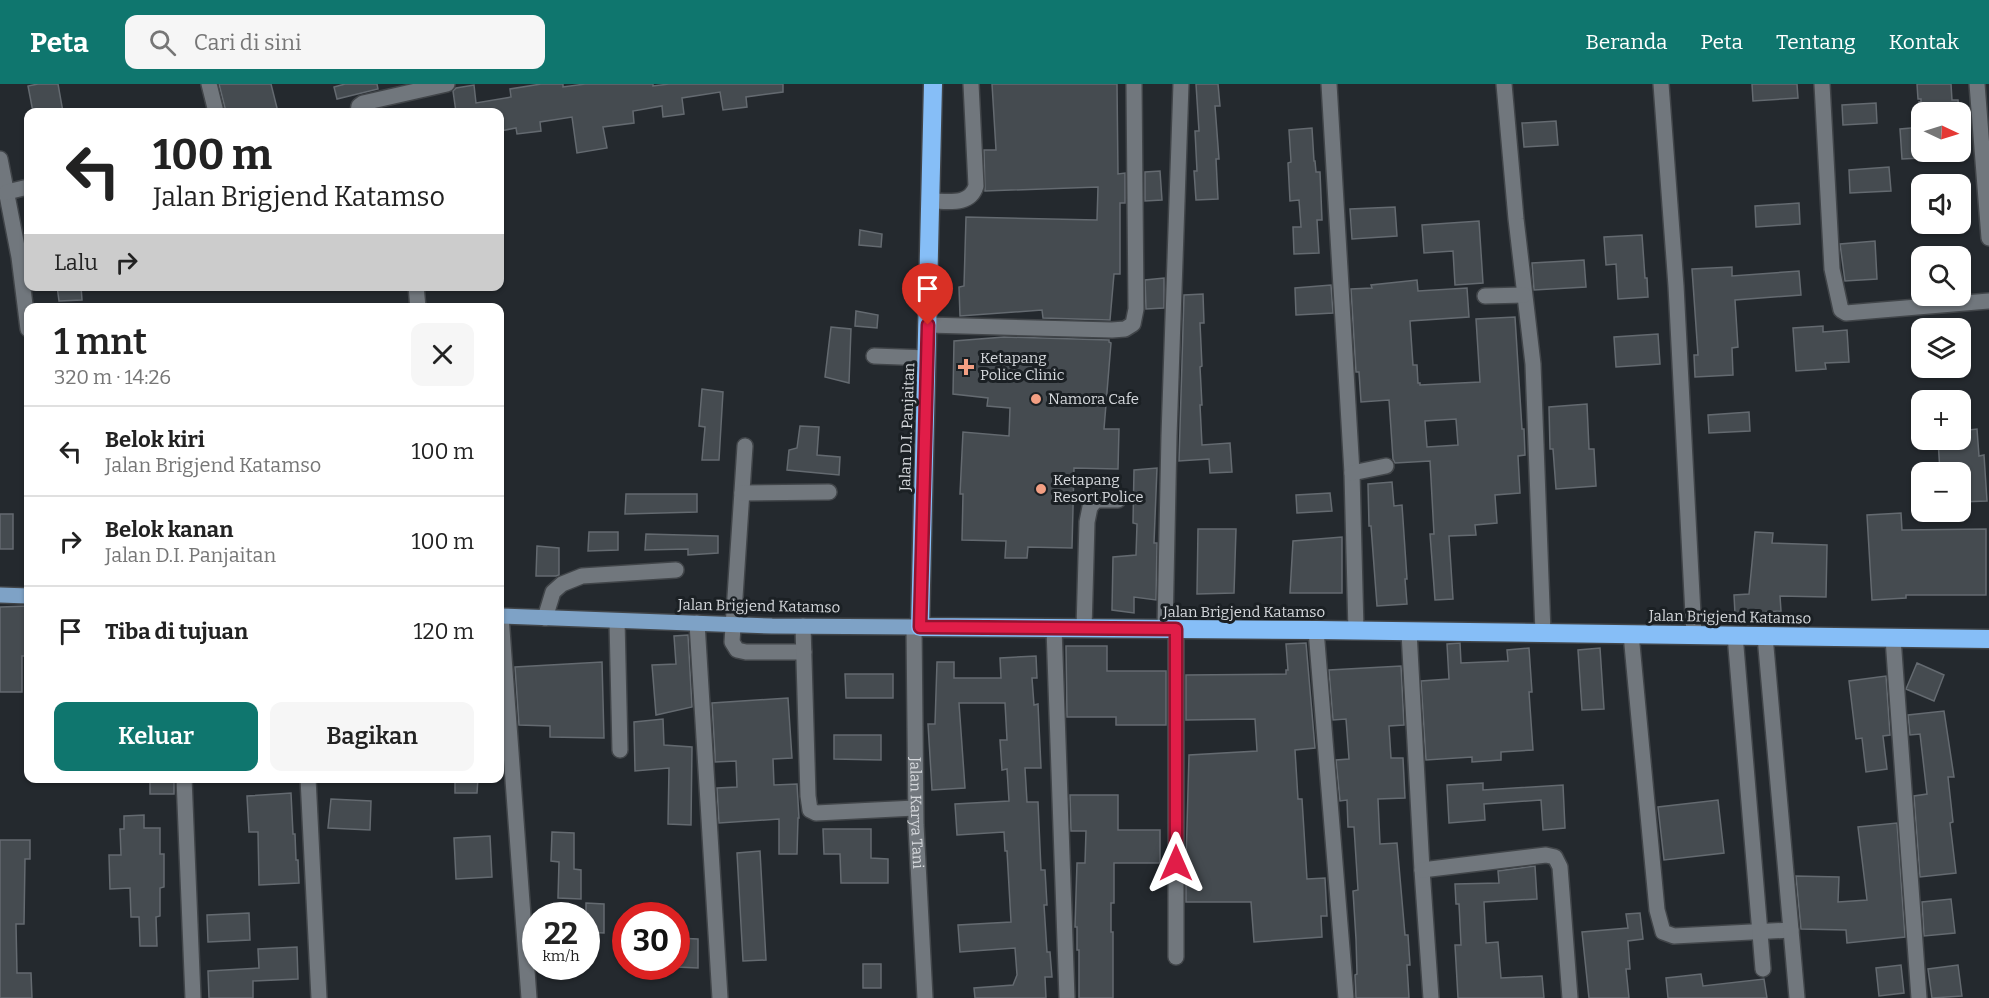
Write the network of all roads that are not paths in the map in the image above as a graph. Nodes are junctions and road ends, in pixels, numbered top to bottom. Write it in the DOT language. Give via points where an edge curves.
graph roads {
  1 [pos="209,84"];
  2 [pos="447,84"];
  3 [pos="933,84"];
  4 [pos="971,84"];
  5 [pos="1134,84"];
  6 [pos="1180,84"];
  7 [pos="1329,84"];
  8 [pos="1504,84"];
  9 [pos="1661,84"];
  10 [pos="1822,84"];
  11 [pos="1977,84"];
  12 [pos="215,108"];
  13 [pos="358,108"];
  14 [pos="0,159"];
  15 [pos="24,188"];
  16 [pos="7,192"];
  17 [pos="931,201"];
  18 [pos="1988,210"];
  19 [pos="1989,238"];
  20 [pos="24,257"];
  21 [pos="1524,295"];
  22 [pos="1485,296"];
  23 [pos="1989,301"];
  24 [pos="928,325"];
  25 [pos="874,356"];
  26 [pos="927,358"];
  27 [pos="745,446"];
  28 [pos="1386,466"];
  29 [pos="1352,473"];
  30 [pos="829,492"];
  31 [pos="741,493"];
  32 [pos="1118,500"];
  33 [pos="676,570"];
  34 [pos="0,595"];
  35 [pos="24,596"];
  36 [pos="504,616"];
  37 [pos="545,618"];
  38 [pos="616,621"];
  39 [pos="697,623"];
  40 [pos="733,624"];
  41 [pos="803,626"];
  42 [pos="917,627"];
  43 [pos="1054,628"];
  44 [pos="1084,629"];
  45 [pos="1171,629"];
  46 [pos="1316,630"];
  47 [pos="1356,631"];
  48 [pos="1409,632"];
  49 [pos="1543,633"];
  50 [pos="1631,634"];
  51 [pos="1694,634"];
  52 [pos="1735,635"];
  53 [pos="1765,636"];
  54 [pos="1893,638"];
  55 [pos="1989,639"];
  56 [pos="804,652"];
  57 [pos="504,656"];
  58 [pos="620,750"];
  59 [pos="184,783"];
  60 [pos="308,783"];
  61 [pos="915,808"];
  62 [pos="1422,870"];
  63 [pos="528,902"];
  64 [pos="1791,930"];
  65 [pos="1760,932"];
  66 [pos="1176,957"];
  67 [pos="1763,969"];
  68 [pos="529,980"];
  69 [pos="193,998"];
  70 [pos="319,998"];
  71 [pos="529,998"];
  72 [pos="720,998"];
  73 [pos="925,998"];
  74 [pos="1067,998"];
  75 [pos="1346,998"];
  76 [pos="1431,998"];
  77 [pos="1570,998"];
  78 [pos="1797,998"];
  79 [pos="1919,998"];
  1 -- 12 [label="street"];
  2 -- 13 [label="street" via="363,103"];
  3 -- 17 [label="highway, Jalan D.I. Panjaitan"];
  4 -- 17 [label="street" via="974,195 967,200"];
  5 -- 24 [label="street" via="1133,324 1112,330"];
  6 -- 45 [label="street" via="1169,436"];
  7 -- 29 [label="street"];
  8 -- 21 [label="street"];
  9 -- 51 [label="street"];
  10 -- 23 [label="street" via="1832,269 1841,310 1846,313"];
  11 -- 18 [label="street"];
  14 -- 16 [label="street"];
  15 -- 16 [label="street"];
  16 -- 20 [label="street"];
  17 -- 24 [label="highway, Jalan D.I. Panjaitan"];
  18 -- 19 [label="street"];
  21 -- 22 [label="street"];
  21 -- 49 [label="street" via="1533,364"];
  24 -- 26 [label="highway, Jalan D.I. Panjaitan"];
  25 -- 26 [label="street"];
  26 -- 42 [label="highway, Jalan D.I. Panjaitan"];
  27 -- 31 [label="street"];
  28 -- 29 [label="street"];
  29 -- 47 [label="street"];
  30 -- 31 [label="street"];
  31 -- 40 [label="street"];
  32 -- 44 [label="street" via="1096,500 1090,507"];
  33 -- 37 [label="street" via="582,576 554,592"];
  34 -- 35 [label="main road"];
  36 -- 37 [label="main road, Jalan Brigjend Katamso"];
  37 -- 38 [label="main road, Jalan Brigjend Katamso"];
  38 -- 39 [label="main road, Jalan Brigjend Katamso"];
  38 -- 58 [label="street"];
  39 -- 40 [label="main road, Jalan Brigjend Katamso"];
  39 -- 72 [label="street"];
  40 -- 41 [label="main road, Jalan Brigjend Katamso"];
  40 -- 56 [label="street" via="732,642 737,650"];
  41 -- 42 [label="main road, Jalan Brigjend Katamso"];
  41 -- 56 [label="street"];
  42 -- 43 [label="highway, Jalan Brigjend Katamso"];
  42 -- 61 [label="street, Jalan Karya Tani"];
  43 -- 44 [label="highway, Jalan Brigjend Katamso"];
  43 -- 74 [label="street"];
  44 -- 45 [label="highway, Jalan Brigjend Katamso"];
  45 -- 46 [label="highway, Jalan Brigjend Katamso"];
  45 -- 66 [label="street"];
  46 -- 47 [label="highway, Jalan Brigjend Katamso"];
  46 -- 75 [label="street"];
  47 -- 48 [label="highway, Jalan Brigjend Katamso"];
  48 -- 49 [label="highway, Jalan Brigjend Katamso"];
  48 -- 62 [label="street"];
  49 -- 50 [label="highway, Jalan Brigjend Katamso"];
  50 -- 51 [label="highway, Jalan Brigjend Katamso"];
  50 -- 65 [label="street" via="1657,910 1663,932 1674,936"];
  51 -- 52 [label="highway, Jalan Brigjend Katamso"];
  52 -- 53 [label="highway, Jalan Brigjend Katamso"];
  52 -- 65 [label="street"];
  53 -- 54 [label="highway, Jalan Brigjend Katamso"];
  53 -- 64 [label="street"];
  54 -- 55 [label="highway, Jalan Brigjend Katamso"];
  54 -- 79 [label="street"];
  56 -- 61 [label="street" via="810,810 816,813"];
  57 -- 63 [label="street"];
  59 -- 69 [label="street"];
  60 -- 70 [label="street"];
  61 -- 73 [label="street, Jalan Karya Tani"];
  62 -- 76 [label="street"];
  62 -- 77 [label="street" via="1555,857 1560,867"];
  64 -- 65 [label="street"];
  64 -- 78 [label="street"];
  65 -- 67 [label="street"];
  68 -- 71 [label="street"];
}
